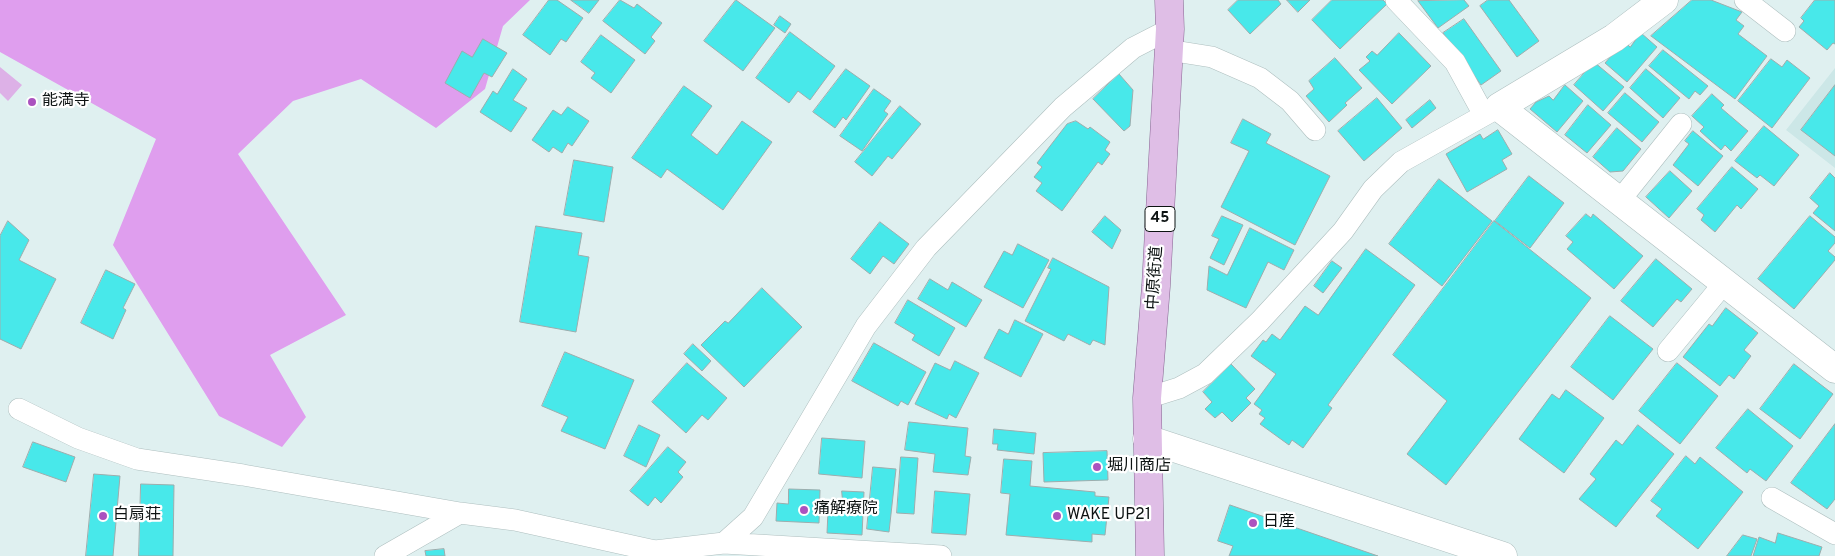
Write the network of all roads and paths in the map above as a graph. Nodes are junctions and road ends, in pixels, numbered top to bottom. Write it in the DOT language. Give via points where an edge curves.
graph roads {
  1 [pos="1170,0"];
  2 [pos="1396,0"];
  3 [pos="1664,0"];
  4 [pos="1746,0"];
  5 [pos="1785,31"];
  6 [pos="1169,40"];
  7 [pos="1491,111"];
  8 [pos="1681,124"];
  9 [pos="1315,130"];
  10 [pos="1620,200"];
  11 [pos="1724,282"];
  12 [pos="1668,351"];
  13 [pos="1835,369"];
  14 [pos="1148,398"];
  15 [pos="19,409"];
  16 [pos="1147,439"];
  17 [pos="1772,498"];
  18 [pos="460,513"];
  19 [pos="1835,534"];
  20 [pos="724,543"];
  21 [pos="655,553"];
  22 [pos="385,556"];
  23 [pos="941,556"];
  24 [pos="1150,556"];
  25 [pos="1503,556"];
  1 -- 6 [label="main road, 中原街道 / 45"];
  2 -- 7 [label="lane" via="1455,62"];
  3 -- 7 [label="street" via="1614,38"];
  4 -- 5 [label="lane"];
  6 -- 9 [label="lane" via="1260,78 1290,101"];
  6 -- 14 [label="main road, 中原街道 / 45"];
  6 -- 20 [label="lane" via="1133,48 1063,107 926,248 866,326 753,517"];
  7 -- 10 [label="street"];
  7 -- 14 [label="lane" via="1401,162 1373,189 1343,231 1260,322 1205,374 1179,388"];
  8 -- 10 [label="lane"];
  10 -- 11 [label="street"];
  11 -- 12 [label="lane"];
  11 -- 13 [label="street"];
  14 -- 16 [label="main road, 中原街道 / 45"];
  15 -- 18 [label="lane" via="78,438 137,459"];
  16 -- 24 [label="main road, 中原街道 / 45"];
  16 -- 25 [label="street"];
  17 -- 19 [label="lane"];
  18 -- 21 [label="lane" via="515,520"];
  18 -- 22 [label="lane"];
  20 -- 21 [label="lane"];
  20 -- 23 [label="lane"];
}
